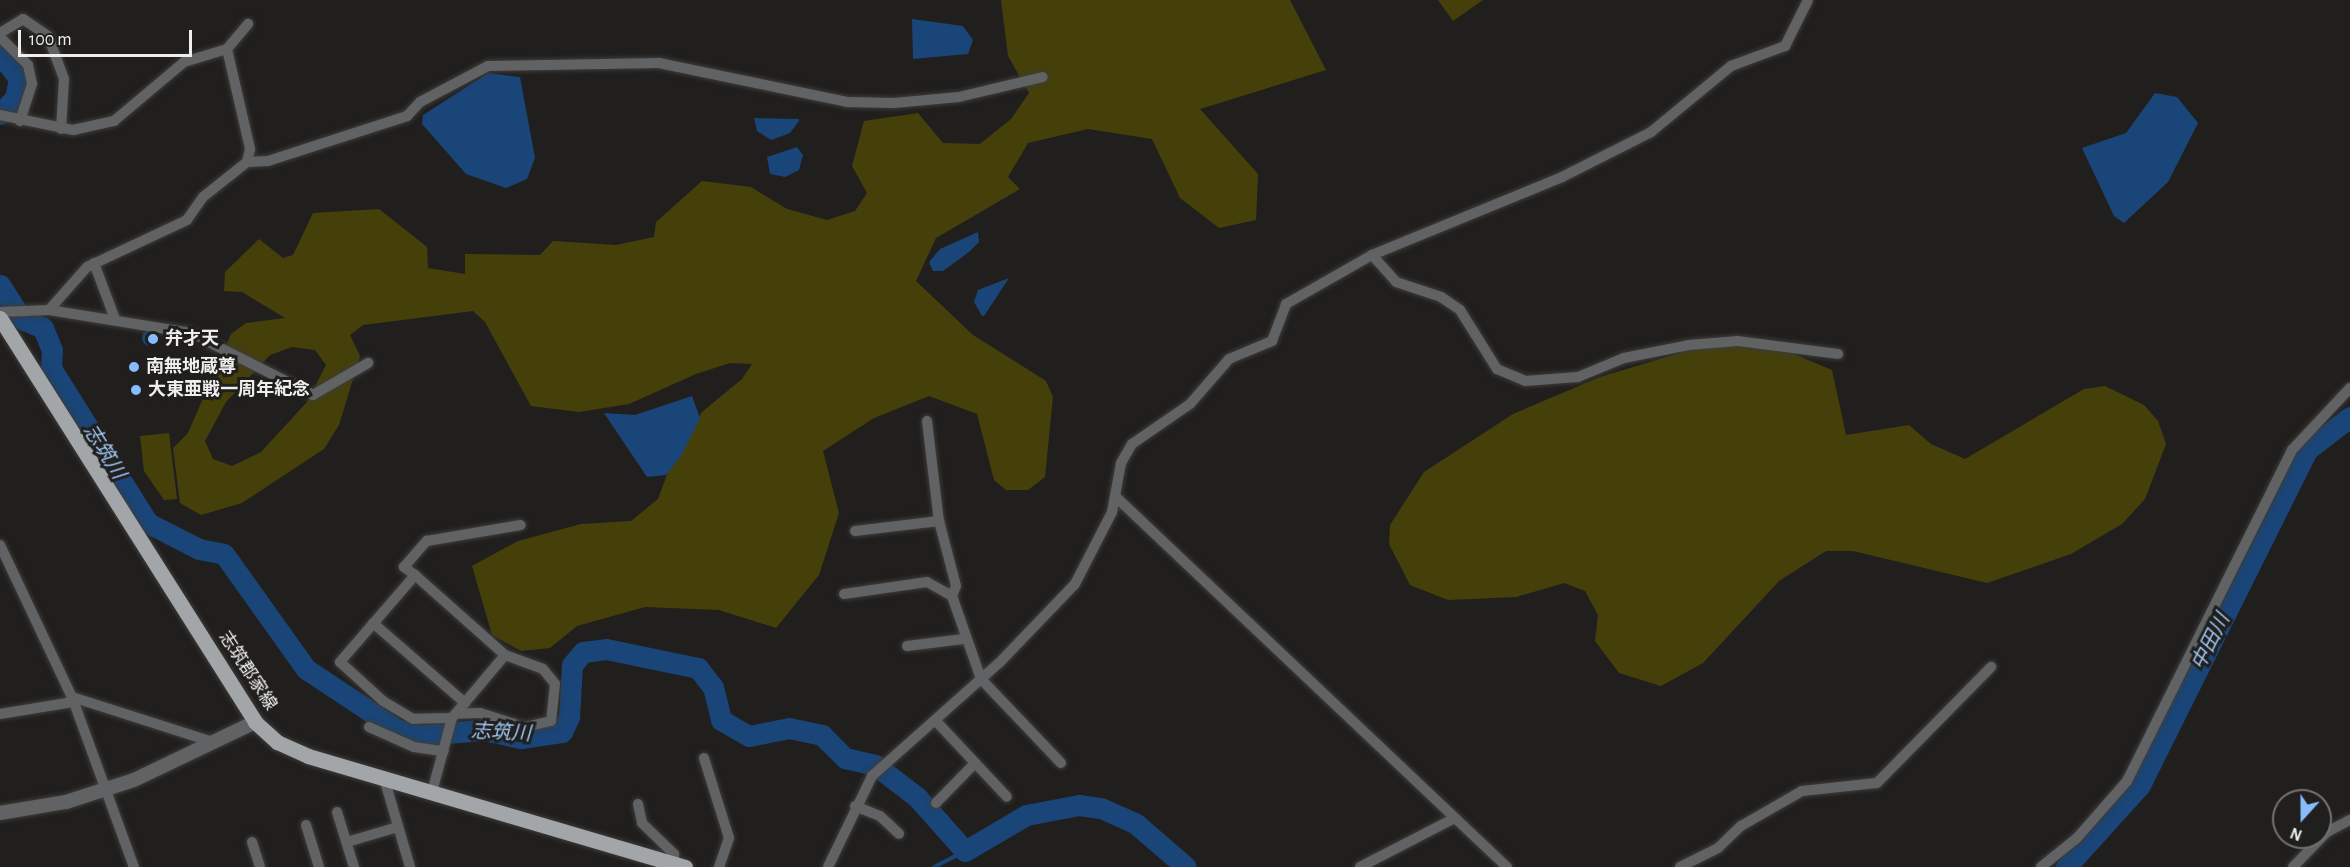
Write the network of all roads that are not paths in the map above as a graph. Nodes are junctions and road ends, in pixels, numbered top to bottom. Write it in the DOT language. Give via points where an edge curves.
graph roads {
  1 [pos="1808,0"];
  2 [pos="248,24"];
  3 [pos="0,35"];
  4 [pos="227,49"];
  5 [pos="1043,77"];
  6 [pos="10,118"];
  7 [pos="61,129"];
  8 [pos="247,162"];
  9 [pos="1372,255"];
  10 [pos="94,263"];
  11 [pos="49,310"];
  12 [pos="2,313"];
  13 [pos="115,319"];
  14 [pos="1838,354"];
  15 [pos="368,363"];
  16 [pos="2350,388"];
  17 [pos="927,421"];
  18 [pos="1117,498"];
  19 [pos="939,521"];
  20 [pos="521,525"];
  21 [pos="855,531"];
  22 [pos="0,545"];
  23 [pos="415,575"];
  24 [pos="844,594"];
  25 [pos="952,596"];
  26 [pos="373,623"];
  27 [pos="964,639"];
  28 [pos="907,646"];
  29 [pos="505,655"];
  30 [pos="1992,667"];
  31 [pos="981,679"];
  32 [pos="72,700"];
  33 [pos="465,703"];
  34 [pos="0,714"];
  35 [pos="453,719"];
  36 [pos="935,720"];
  37 [pos="255,722"];
  38 [pos="369,727"];
  39 [pos="213,742"];
  40 [pos="445,746"];
  41 [pos="704,758"];
  42 [pos="975,763"];
  43 [pos="1061,763"];
  44 [pos="384,778"];
  45 [pos="105,790"];
  46 [pos="432,792"];
  47 [pos="1007,797"];
  48 [pos="936,803"];
  49 [pos="638,804"];
  50 [pos="855,806"];
  51 [pos="337,812"];
  52 [pos="0,813"];
  53 [pos="1455,818"];
  54 [pos="2350,820"];
  55 [pos="306,825"];
  56 [pos="398,827"];
  57 [pos="899,834"];
  58 [pos="252,842"];
  59 [pos="347,842"];
  60 [pos="679,865"];
  61 [pos="134,867"];
  62 [pos="260,867"];
  63 [pos="319,867"];
  64 [pos="354,867"];
  65 [pos="410,867"];
  66 [pos="719,867"];
  67 [pos="828,867"];
  68 [pos="1360,867"];
  69 [pos="1507,867"];
  70 [pos="1680,867"];
  71 [pos="2041,867"];
  72 [pos="2293,867"];
  1 -- 9 [label="street" via="1785,46 1731,66 1651,132 1562,177"];
  2 -- 4 [label="street"];
  3 -- 6 [label="street" via="28,65 32,84"];
  3 -- 7 [label="street" via="23,19 48,36 64,79"];
  4 -- 7 [label="street" via="184,62 150,96 114,121"];
  4 -- 8 [label="street" via="250,149"];
  5 -- 8 [label="street" via="959,97 894,103 847,102 659,63 488,66 420,102 407,116 268,161"];
  6 -- 7 [label="street"];
  8 -- 10 [label="street" via="203,197 187,220"];
  9 -- 14 [label="street" via="1396,282 1441,297 1460,310 1497,369 1525,381 1578,377 1624,358 1689,345 1738,341"];
  9 -- 18 [label="street" via="1286,304 1272,341 1229,359 1190,404 1132,444 1118,473"];
  10 -- 11 [label="street" via="65,286"];
  10 -- 13 [label="street"];
  11 -- 12 [label="street" via="27,308"];
  11 -- 13 [label="street"];
  12 -- 37 [label="main road, 志筑郡家線"];
  13 -- 15 [label="street" via="200,336 313,395"];
  16 -- 71 [label="street" via="2292,450 2127,781 2077,838"];
  17 -- 19 [label="street"];
  18 -- 31 [label="street" via="1088,564 1059,605 1029,627"];
  18 -- 53 [label="street"];
  19 -- 21 [label="street"];
  19 -- 25 [label="street" via="956,586"];
  20 -- 23 [label="street" via="427,541 404,567"];
  22 -- 32 [label="street"];
  23 -- 26 [label="street"];
  23 -- 29 [label="street"];
  24 -- 25 [label="street" via="927,582"];
  25 -- 27 [label="street"];
  26 -- 33 [label="street"];
  26 -- 35 [label="street" via="340,662 383,702 413,719"];
  27 -- 28 [label="street"];
  27 -- 31 [label="street"];
  29 -- 33 [label="street"];
  29 -- 35 [label="street" via="549,673 555,684 554,717 524,727 480,713"];
  30 -- 70 [label="street" via="1877,783 1802,791 1741,826 1719,848"];
  31 -- 36 [label="street"];
  31 -- 43 [label="street"];
  32 -- 34 [label="street"];
  32 -- 39 [label="street"];
  32 -- 45 [label="street"];
  33 -- 35 [label="street"];
  35 -- 40 [label="street"];
  36 -- 42 [label="street"];
  36 -- 50 [label="street" via="885,762"];
  37 -- 39 [label="street"];
  37 -- 44 [label="main road, 志筑郡家線" via="288,748"];
  38 -- 40 [label="street" via="414,747"];
  39 -- 45 [label="street"];
  40 -- 46 [label="street"];
  41 -- 66 [label="street" via="729,838"];
  42 -- 47 [label="street"];
  42 -- 48 [label="street"];
  44 -- 46 [label="main road, 志筑郡家線"];
  44 -- 56 [label="street"];
  45 -- 52 [label="street"];
  45 -- 61 [label="street"];
  46 -- 60 [label="main road, 志筑郡家線"];
  49 -- 60 [label="street" via="642,823 674,854"];
  50 -- 57 [label="street" via="880,816"];
  50 -- 67 [label="street"];
  51 -- 59 [label="street"];
  53 -- 68 [label="street"];
  53 -- 69 [label="street"];
  54 -- 72 [label="street" via="2327,832"];
  55 -- 63 [label="street"];
  56 -- 59 [label="street"];
  56 -- 65 [label="street"];
  58 -- 62 [label="street"];
  59 -- 64 [label="street"];
}
